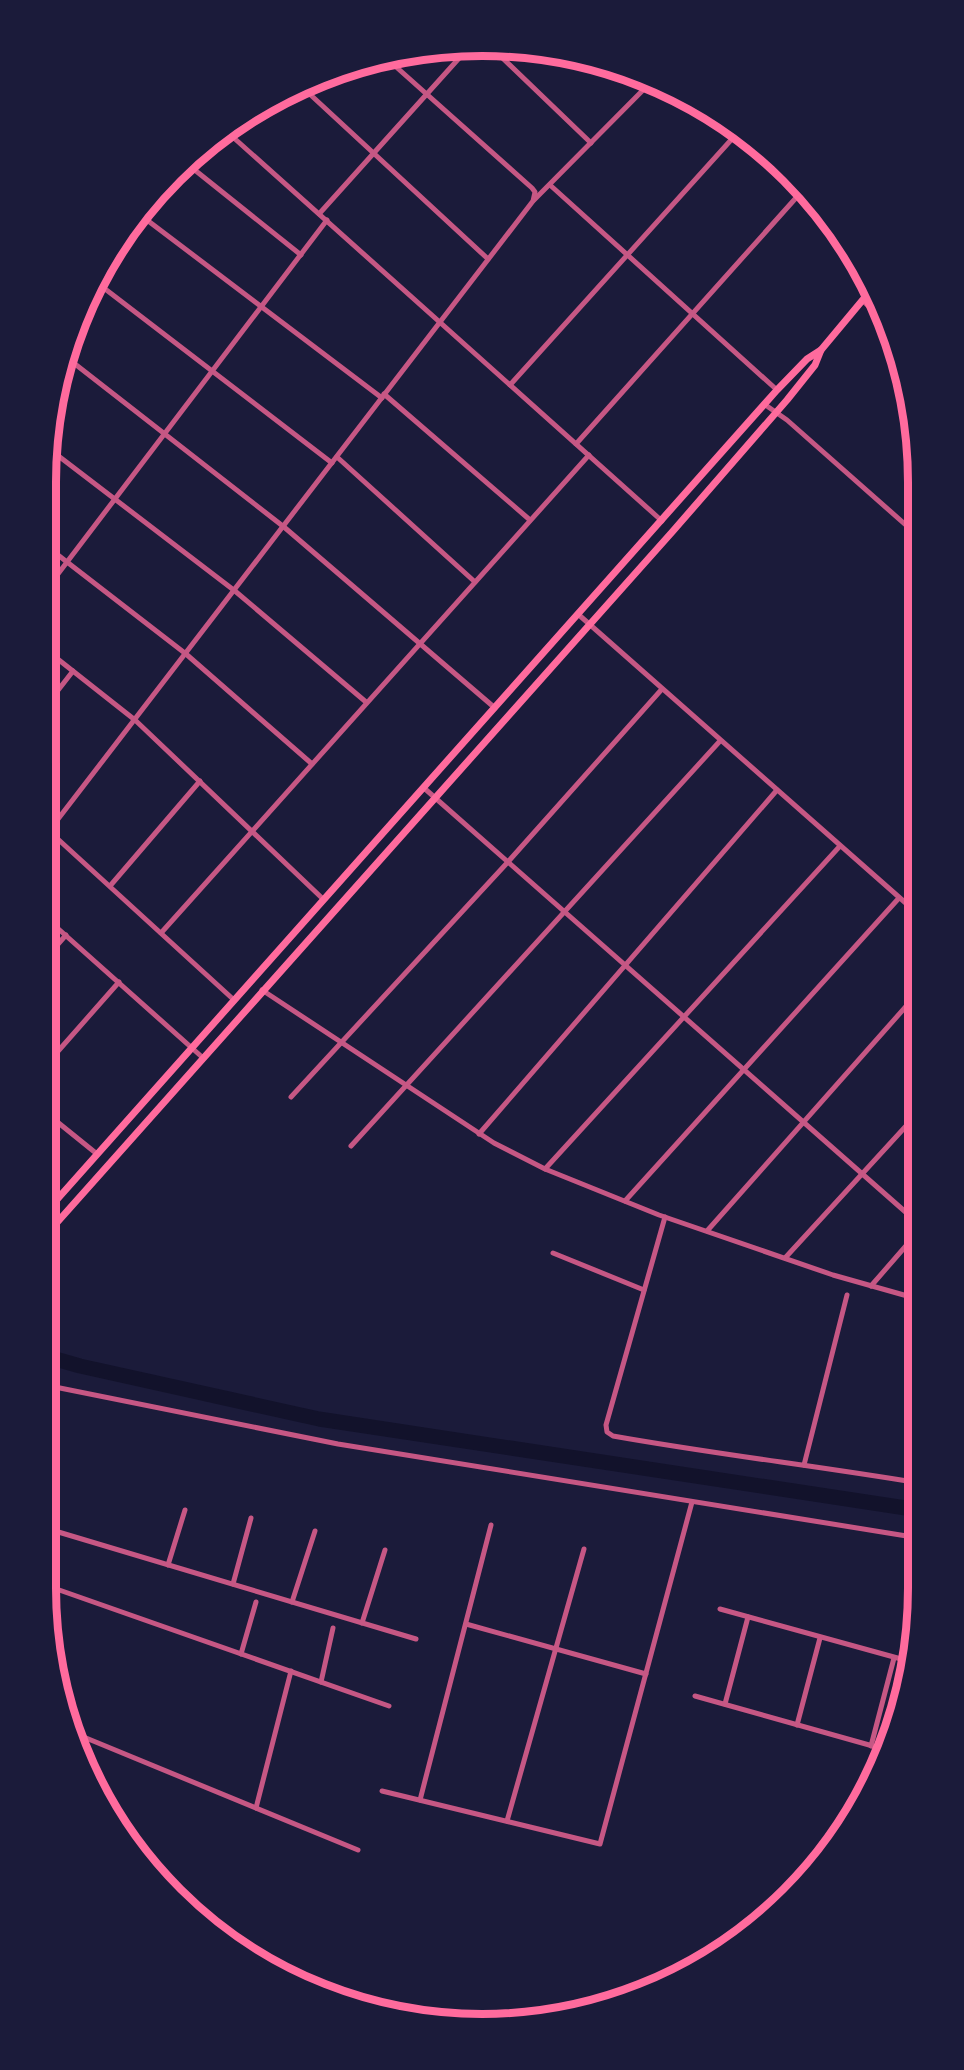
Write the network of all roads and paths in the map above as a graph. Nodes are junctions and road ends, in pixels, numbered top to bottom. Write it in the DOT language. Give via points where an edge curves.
graph roads {
  1 [pos="461,56"];
  2 [pos="500,56"];
  3 [pos="394,65"];
  4 [pos="645,88"];
  5 [pos="308,93"];
  6 [pos="426,94"];
  7 [pos="232,136"];
  8 [pos="733,138"];
  9 [pos="591,143"];
  10 [pos="375,152"];
  11 [pos="193,168"];
  12 [pos="549,185"];
  13 [pos="798,196"];
  14 [pos="533,201"];
  15 [pos="319,214"];
  16 [pos="146,219"];
  17 [pos="327,220"];
  18 [pos="301,255"];
  19 [pos="628,255"];
  20 [pos="488,259"];
  21 [pos="102,287"];
  22 [pos="866,296"];
  23 [pos="863,301"];
  24 [pos="262,307"];
  25 [pos="872,309"];
  26 [pos="692,314"];
  27 [pos="440,321"];
  28 [pos="821,350"];
  29 [pos="73,362"];
  30 [pos="212,372"];
  31 [pos="510,385"];
  32 [pos="777,390"];
  33 [pos="383,396"];
  34 [pos="764,404"];
  35 [pos="776,412"];
  36 [pos="165,434"];
  37 [pos="576,444"];
  38 [pos="56,454"];
  39 [pos="589,455"];
  40 [pos="337,457"];
  41 [pos="332,463"];
  42 [pos="115,500"];
  43 [pos="530,520"];
  44 [pos="662,521"];
  45 [pos="284,527"];
  46 [pos="908,527"];
  47 [pos="56,554"];
  48 [pos="67,562"];
  49 [pos="56,576"];
  50 [pos="475,582"];
  51 [pos="235,591"];
  52 [pos="579,615"];
  53 [pos="589,625"];
  54 [pos="420,644"];
  55 [pos="186,654"];
  56 [pos="56,658"];
  57 [pos="73,671"];
  58 [pos="662,689"];
  59 [pos="56,693"];
  60 [pos="366,702"];
  61 [pos="495,708"];
  62 [pos="135,720"];
  63 [pos="720,741"];
  64 [pos="312,764"];
  65 [pos="200,781"];
  66 [pos="424,788"];
  67 [pos="777,790"];
  68 [pos="435,797"];
  69 [pos="56,821"];
  70 [pos="253,833"];
  71 [pos="56,841"];
  72 [pos="840,846"];
  73 [pos="507,863"];
  74 [pos="110,886"];
  75 [pos="899,898"];
  76 [pos="323,899"];
  77 [pos="908,906"];
  78 [pos="564,913"];
  79 [pos="56,926"];
  80 [pos="161,933"];
  81 [pos="66,935"];
  82 [pos="56,946"];
  83 [pos="624,966"];
  84 [pos="118,982"];
  85 [pos="262,990"];
  86 [pos="234,1000"];
  87 [pos="908,1004"];
  88 [pos="682,1018"];
  89 [pos="342,1044"];
  90 [pos="192,1047"];
  91 [pos="56,1053"];
  92 [pos="202,1057"];
  93 [pos="742,1070"];
  94 [pos="408,1087"];
  95 [pos="291,1097"];
  96 [pos="56,1121"];
  97 [pos="802,1123"];
  98 [pos="908,1124"];
  99 [pos="479,1134"];
  100 [pos="351,1146"];
  101 [pos="97,1154"];
  102 [pos="546,1169"];
  103 [pos="863,1175"];
  104 [pos="56,1201"];
  105 [pos="625,1201"];
  106 [pos="908,1214"];
  107 [pos="665,1216"];
  108 [pos="56,1223"];
  109 [pos="707,1231"];
  110 [pos="908,1243"];
  111 [pos="553,1253"];
  112 [pos="785,1258"];
  113 [pos="870,1286"];
  114 [pos="644,1290"];
  115 [pos="847,1295"];
  116 [pos="908,1296"];
  117 [pos="56,1387"];
  118 [pos="804,1465"];
  119 [pos="908,1481"];
  120 [pos="692,1502"];
  121 [pos="185,1510"];
  122 [pos="251,1518"];
  123 [pos="491,1525"];
  124 [pos="56,1531"];
  125 [pos="315,1531"];
  126 [pos="908,1536"];
  127 [pos="584,1549"];
  128 [pos="385,1550"];
  129 [pos="168,1565"];
  130 [pos="232,1584"];
  131 [pos="56,1589"];
  132 [pos="256,1602"];
  133 [pos="292,1602"];
  134 [pos="720,1609"];
  135 [pos="748,1617"];
  136 [pos="362,1623"];
  137 [pos="466,1624"];
  138 [pos="333,1628"];
  139 [pos="820,1638"];
  140 [pos="416,1640"];
  141 [pos="554,1648"];
  142 [pos="241,1654"];
  143 [pos="894,1658"];
  144 [pos="902,1660"];
  145 [pos="291,1671"];
  146 [pos="646,1674"];
  147 [pos="321,1682"];
  148 [pos="695,1696"];
  149 [pos="725,1704"];
  150 [pos="389,1706"];
  151 [pos="797,1725"];
  152 [pos="82,1737"];
  153 [pos="871,1746"];
  154 [pos="877,1748"];
  155 [pos="382,1791"];
  156 [pos="420,1800"];
  157 [pos="256,1808"];
  158 [pos="507,1821"];
  159 [pos="358,1850"];
  1 -- 6 [label="street"];
  2 -- 9 [label="street"];
  3 -- 6 [label="street"];
  4 -- 9 [label="street"];
  5 -- 10 [label="street"];
  6 -- 10 [label="street"];
  6 -- 14 [label="street" via="532,188"];
  7 -- 15 [label="street"];
  8 -- 19 [label="street"];
  9 -- 12 [label="street"];
  10 -- 15 [label="street"];
  10 -- 20 [label="street"];
  11 -- 18 [label="street"];
  12 -- 14 [label="street"];
  12 -- 19 [label="street"];
  13 -- 26 [label="street"];
  14 -- 20 [label="street"];
  15 -- 17 [label="street"];
  16 -- 24 [label="street"];
  17 -- 18 [label="street"];
  17 -- 27 [label="street"];
  18 -- 24 [label="street"];
  19 -- 26 [label="street"];
  19 -- 31 [label="street"];
  20 -- 27 [label="street"];
  21 -- 30 [label="street"];
  22 -- 23 [label="main road"];
  23 -- 25 [label="street"];
  23 -- 28 [label="main road"];
  24 -- 30 [label="street"];
  24 -- 33 [label="street"];
  26 -- 32 [label="street"];
  26 -- 37 [label="street"];
  27 -- 31 [label="street"];
  27 -- 33 [label="street"];
  28 -- 32 [label="main road"];
  28 -- 35 [label="main road" via="815,365"];
  29 -- 36 [label="street"];
  30 -- 36 [label="street"];
  30 -- 41 [label="street"];
  31 -- 37 [label="street"];
  32 -- 34 [label="main road"];
  33 -- 40 [label="street"];
  33 -- 43 [label="street"];
  34 -- 35 [label="street"];
  34 -- 44 [label="main road"];
  35 -- 46 [label="street"];
  35 -- 53 [label="main road"];
  36 -- 42 [label="street"];
  36 -- 45 [label="street"];
  37 -- 39 [label="street"];
  38 -- 42 [label="street"];
  39 -- 43 [label="street"];
  39 -- 44 [label="street"];
  40 -- 41 [label="street"];
  40 -- 50 [label="street"];
  41 -- 45 [label="street"];
  42 -- 48 [label="street"];
  42 -- 51 [label="street"];
  43 -- 50 [label="street"];
  44 -- 52 [label="main road"];
  45 -- 51 [label="street"];
  45 -- 54 [label="street"];
  47 -- 48 [label="street"];
  48 -- 49 [label="street"];
  48 -- 55 [label="street"];
  50 -- 54 [label="street"];
  51 -- 55 [label="street"];
  51 -- 60 [label="street"];
  52 -- 53 [label="street"];
  52 -- 61 [label="main road"];
  53 -- 58 [label="street"];
  53 -- 68 [label="main road"];
  54 -- 60 [label="street"];
  54 -- 61 [label="street"];
  55 -- 62 [label="street"];
  55 -- 64 [label="street"];
  56 -- 57 [label="street"];
  57 -- 59 [label="street"];
  57 -- 62 [label="street"];
  58 -- 63 [label="street"];
  58 -- 73 [label="street"];
  60 -- 64 [label="street"];
  61 -- 66 [label="main road"];
  62 -- 65 [label="street"];
  62 -- 69 [label="street"];
  63 -- 67 [label="street"];
  63 -- 78 [label="street"];
  64 -- 70 [label="street"];
  65 -- 70 [label="street"];
  65 -- 74 [label="street"];
  66 -- 68 [label="street"];
  66 -- 76 [label="main road"];
  67 -- 72 [label="street"];
  67 -- 83 [label="street"];
  68 -- 73 [label="street"];
  68 -- 85 [label="main road"];
  70 -- 76 [label="street"];
  70 -- 80 [label="street"];
  71 -- 74 [label="street"];
  72 -- 75 [label="street"];
  72 -- 88 [label="street"];
  73 -- 78 [label="street"];
  73 -- 89 [label="street"];
  74 -- 80 [label="street"];
  75 -- 77 [label="street"];
  75 -- 93 [label="street"];
  76 -- 86 [label="main road"];
  78 -- 83 [label="street"];
  78 -- 94 [label="street"];
  79 -- 81 [label="street"];
  80 -- 86 [label="street"];
  81 -- 82 [label="street"];
  81 -- 84 [label="street"];
  83 -- 88 [label="street"];
  83 -- 99 [label="street"];
  84 -- 90 [label="street"];
  84 -- 91 [label="street"];
  85 -- 89 [label="street"];
  85 -- 92 [label="main road"];
  86 -- 90 [label="main road"];
  87 -- 97 [label="street"];
  88 -- 93 [label="street"];
  88 -- 102 [label="street"];
  89 -- 94 [label="street"];
  89 -- 95 [label="street"];
  90 -- 92 [label="street"];
  90 -- 101 [label="main road"];
  92 -- 108 [label="main road"];
  93 -- 97 [label="street"];
  93 -- 105 [label="street"];
  94 -- 99 [label="street"];
  94 -- 100 [label="street"];
  96 -- 101 [label="street"];
  97 -- 103 [label="street"];
  97 -- 109 [label="street"];
  98 -- 103 [label="street"];
  99 -- 102 [label="street"];
  101 -- 104 [label="main road"];
  102 -- 105 [label="street"];
  103 -- 106 [label="street"];
  103 -- 112 [label="street"];
  105 -- 107 [label="street"];
  107 -- 109 [label="street"];
  107 -- 114 [label="street"];
  109 -- 112 [label="street"];
  110 -- 113 [label="street"];
  111 -- 114 [label="street"];
  112 -- 113 [label="street"];
  113 -- 116 [label="street"];
  114 -- 118 [label="street" via="607,1432 745,1459"];
  115 -- 118 [label="street"];
  117 -- 120 [label="street" via="338,1444"];
  118 -- 119 [label="street"];
  120 -- 126 [label="street"];
  120 -- 146 [label="street"];
  121 -- 129 [label="street"];
  122 -- 130 [label="street"];
  123 -- 137 [label="street"];
  124 -- 129 [label="street"];
  125 -- 133 [label="street"];
  127 -- 141 [label="street"];
  128 -- 136 [label="street"];
  129 -- 130 [label="street"];
  130 -- 133 [label="street"];
  131 -- 142 [label="street"];
  132 -- 142 [label="street"];
  133 -- 136 [label="street"];
  134 -- 135 [label="street"];
  135 -- 139 [label="street"];
  135 -- 149 [label="street"];
  136 -- 140 [label="street"];
  137 -- 141 [label="street"];
  137 -- 156 [label="street"];
  138 -- 147 [label="street"];
  139 -- 143 [label="street"];
  139 -- 151 [label="street"];
  141 -- 146 [label="street"];
  141 -- 158 [label="street"];
  142 -- 145 [label="street"];
  143 -- 144 [label="street"];
  143 -- 153 [label="street"];
  145 -- 147 [label="street"];
  145 -- 157 [label="street"];
  146 -- 158 [label="street" via="600,1845"];
  147 -- 150 [label="street"];
  148 -- 149 [label="street"];
  149 -- 151 [label="street"];
  151 -- 153 [label="street"];
  152 -- 157 [label="street"];
  153 -- 154 [label="street"];
  155 -- 156 [label="street"];
  156 -- 158 [label="street"];
  157 -- 159 [label="street"];
}
